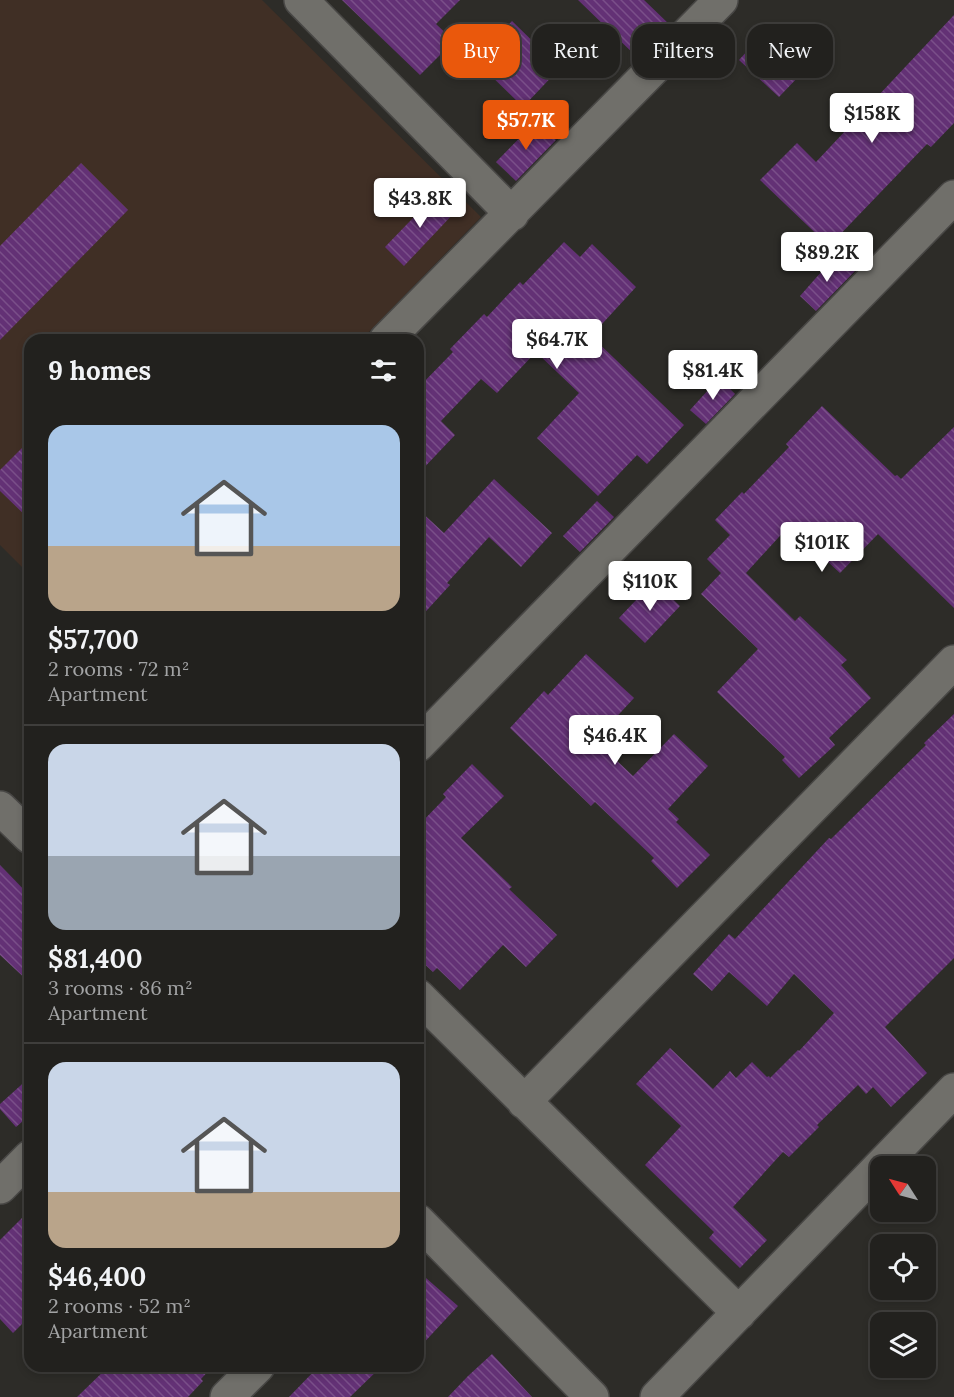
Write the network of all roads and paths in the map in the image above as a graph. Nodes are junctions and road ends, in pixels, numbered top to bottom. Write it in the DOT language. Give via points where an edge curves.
graph roads {
  1 [pos="302,0"];
  2 [pos="721,0"];
  3 [pos="954,197"];
  4 [pos="512,214"];
  5 [pos="392,334"];
  6 [pos="954,662"];
  7 [pos="424,740"];
  8 [pos="0,808"];
  9 [pos="24,831"];
  10 [pos="424,1002"];
  11 [pos="954,1090"];
  12 [pos="524,1102"];
  13 [pos="24,1163"];
  14 [pos="0,1187"];
  15 [pos="424,1227"];
  16 [pos="739,1312"];
  17 [pos="252,1372"];
  18 [pos="227,1397"];
  19 [pos="592,1397"];
  20 [pos="657,1397"];
  1 -- 4 [label="street"];
  2 -- 4 [label="street"];
  3 -- 7 [label="street"];
  4 -- 5 [label="street"];
  6 -- 12 [label="street"];
  8 -- 9 [label="street"];
  10 -- 12 [label="street"];
  11 -- 16 [label="street"];
  12 -- 16 [label="street"];
  13 -- 14 [label="street"];
  15 -- 19 [label="street"];
  16 -- 20 [label="street"];
  17 -- 18 [label="street"];
}
